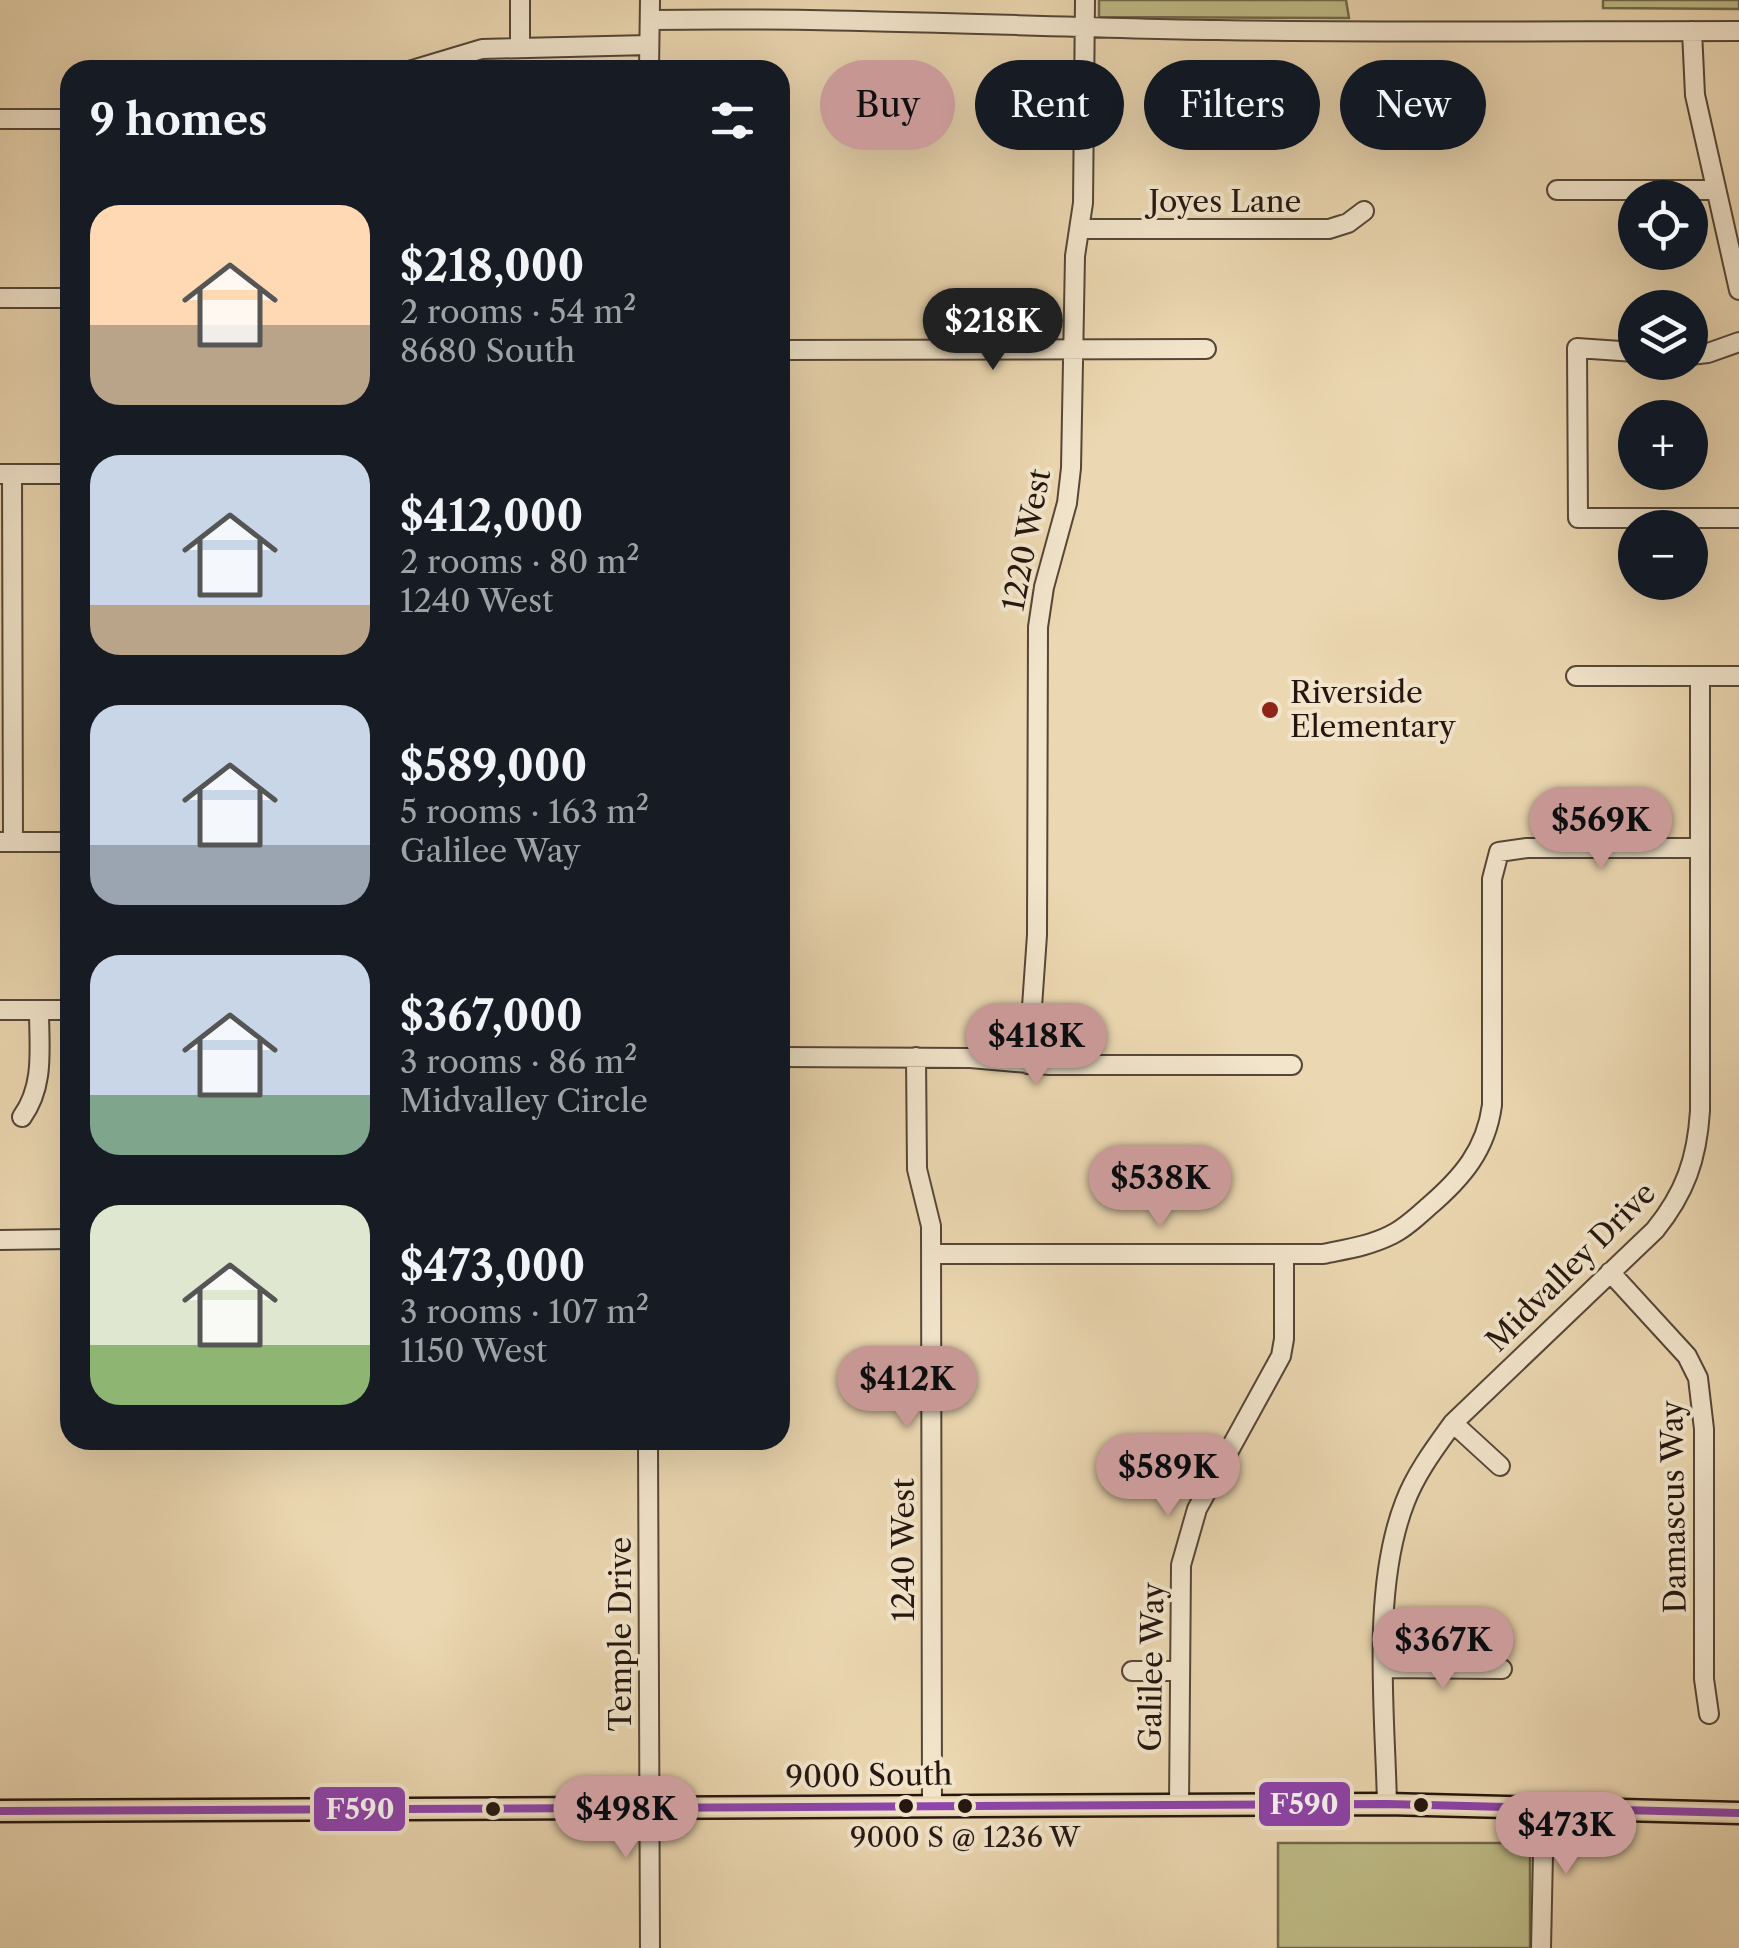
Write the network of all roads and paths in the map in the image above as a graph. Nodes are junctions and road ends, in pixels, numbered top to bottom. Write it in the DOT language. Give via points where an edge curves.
graph roads {
  1 [pos="520,0"];
  2 [pos="650,0"];
  3 [pos="1085,0"];
  4 [pos="650,20"];
  5 [pos="1084,28"];
  6 [pos="1692,31"];
  7 [pos="1739,31"];
  8 [pos="650,46"];
  9 [pos="520,47"];
  10 [pos="445,60"];
  11 [pos="649,60"];
  12 [pos="0,119"];
  13 [pos="60,119"];
  14 [pos="1556,190"];
  15 [pos="1716,190"];
  16 [pos="1364,211"];
  17 [pos="1080,229"];
  18 [pos="1734,245"];
  19 [pos="1739,290"];
  20 [pos="0,298"];
  21 [pos="60,298"];
  22 [pos="1739,342"];
  23 [pos="1073,349"];
  24 [pos="790,350"];
  25 [pos="1206,350"];
  26 [pos="1618,351"];
  27 [pos="1708,353"];
  28 [pos="6,474"];
  29 [pos="60,474"];
  30 [pos="1739,518"];
  31 [pos="1576,676"];
  32 [pos="1700,676"];
  33 [pos="1739,676"];
  34 [pos="7,842"];
  35 [pos="60,842"];
  36 [pos="1700,848"];
  37 [pos="0,1010"];
  38 [pos="39,1010"];
  39 [pos="60,1010"];
  40 [pos="916,1057"];
  41 [pos="790,1058"];
  42 [pos="1028,1064"];
  43 [pos="1292,1065"];
  44 [pos="22,1117"];
  45 [pos="0,1240"];
  46 [pos="60,1240"];
  47 [pos="931,1254"];
  48 [pos="1284,1254"];
  49 [pos="1610,1272"];
  50 [pos="1453,1423"];
  51 [pos="1132,1446"];
  52 [pos="648,1450"];
  53 [pos="1500,1466"];
  54 [pos="1207,1491"];
  55 [pos="1385,1668"];
  56 [pos="1502,1669"];
  57 [pos="1132,1671"];
  58 [pos="1178,1671"];
  59 [pos="1709,1714"];
  60 [pos="1387,1804"];
  61 [pos="932,1806"];
  62 [pos="1179,1806"];
  63 [pos="1544,1806"];
  64 [pos="650,1810"];
  65 [pos="0,1811"];
  66 [pos="1739,1813"];
  67 [pos="650,1948"];
  68 [pos="1541,1948"];
  1 -- 9 [label="street"];
  2 -- 4 [label="street"];
  3 -- 5 [label="street, 1220 West"];
  4 -- 5 [label="street"];
  4 -- 8 [label="street"];
  5 -- 6 [label="street"];
  5 -- 17 [label="street, 1220 West"];
  6 -- 7 [label="street"];
  6 -- 15 [label="street" via="1696,95"];
  8 -- 9 [label="street"];
  8 -- 11 [label="street"];
  9 -- 10 [label="street"];
  12 -- 13 [label="street"];
  14 -- 15 [label="street"];
  15 -- 18 [label="street"];
  16 -- 17 [label="street, Joyes Lane" via="1329,229"];
  17 -- 23 [label="street, 1220 West"];
  18 -- 19 [label="street"];
  20 -- 21 [label="street"];
  22 -- 27 [label="street"];
  23 -- 24 [label="street"];
  23 -- 25 [label="street"];
  23 -- 42 [label="street, 1220 West" via="1071,468 1038,627 1037,935"];
  26 -- 30 [label="street" via="1577,348 1578,518"];
  28 -- 29 [label="street"];
  28 -- 34 [label="street"];
  31 -- 32 [label="street"];
  32 -- 33 [label="street"];
  32 -- 36 [label="street, Midvalley Drive"];
  34 -- 35 [label="street"];
  36 -- 48 [label="street" via="1499,852 1492,879 1492,1104 1481,1147 1446,1192 1394,1234 1323,1254"];
  36 -- 49 [label="street, Midvalley Drive" via="1698,1146 1674,1206"];
  37 -- 38 [label="street"];
  38 -- 39 [label="street"];
  38 -- 44 [label="street" via="39,1083"];
  40 -- 41 [label="street"];
  40 -- 42 [label="street"];
  40 -- 47 [label="street, 1240 West" via="917,1169 930,1217"];
  42 -- 43 [label="street"];
  45 -- 46 [label="street"];
  47 -- 48 [label="street"];
  47 -- 61 [label="street, 1240 West"];
  48 -- 54 [label="street, Galilee Way" via="1281,1356"];
  49 -- 50 [label="street, Midvalley Drive"];
  49 -- 59 [label="street, Damascus Way" via="1687,1356 1698,1378"];
  50 -- 53 [label="street"];
  50 -- 55 [label="street, Midvalley Drive" via="1426,1458 1394,1536"];
  51 -- 54 [label="street"];
  52 -- 64 [label="street, Temple Drive"];
  54 -- 58 [label="street, Galilee Way" via="1180,1564"];
  55 -- 56 [label="street"];
  55 -- 60 [label="street, Midvalley Drive"];
  57 -- 58 [label="street"];
  58 -- 62 [label="street, Galilee Way"];
  60 -- 62 [label="main road, 9000 South"];
  60 -- 63 [label="main road, 9000 South"];
  61 -- 62 [label="main road, 9000 South"];
  61 -- 64 [label="main road, 9000 South"];
  63 -- 66 [label="main road, 9000 South"];
  63 -- 68 [label="street"];
  64 -- 65 [label="main road, 9000 South"];
  64 -- 67 [label="street, Temple Drive"];
}
